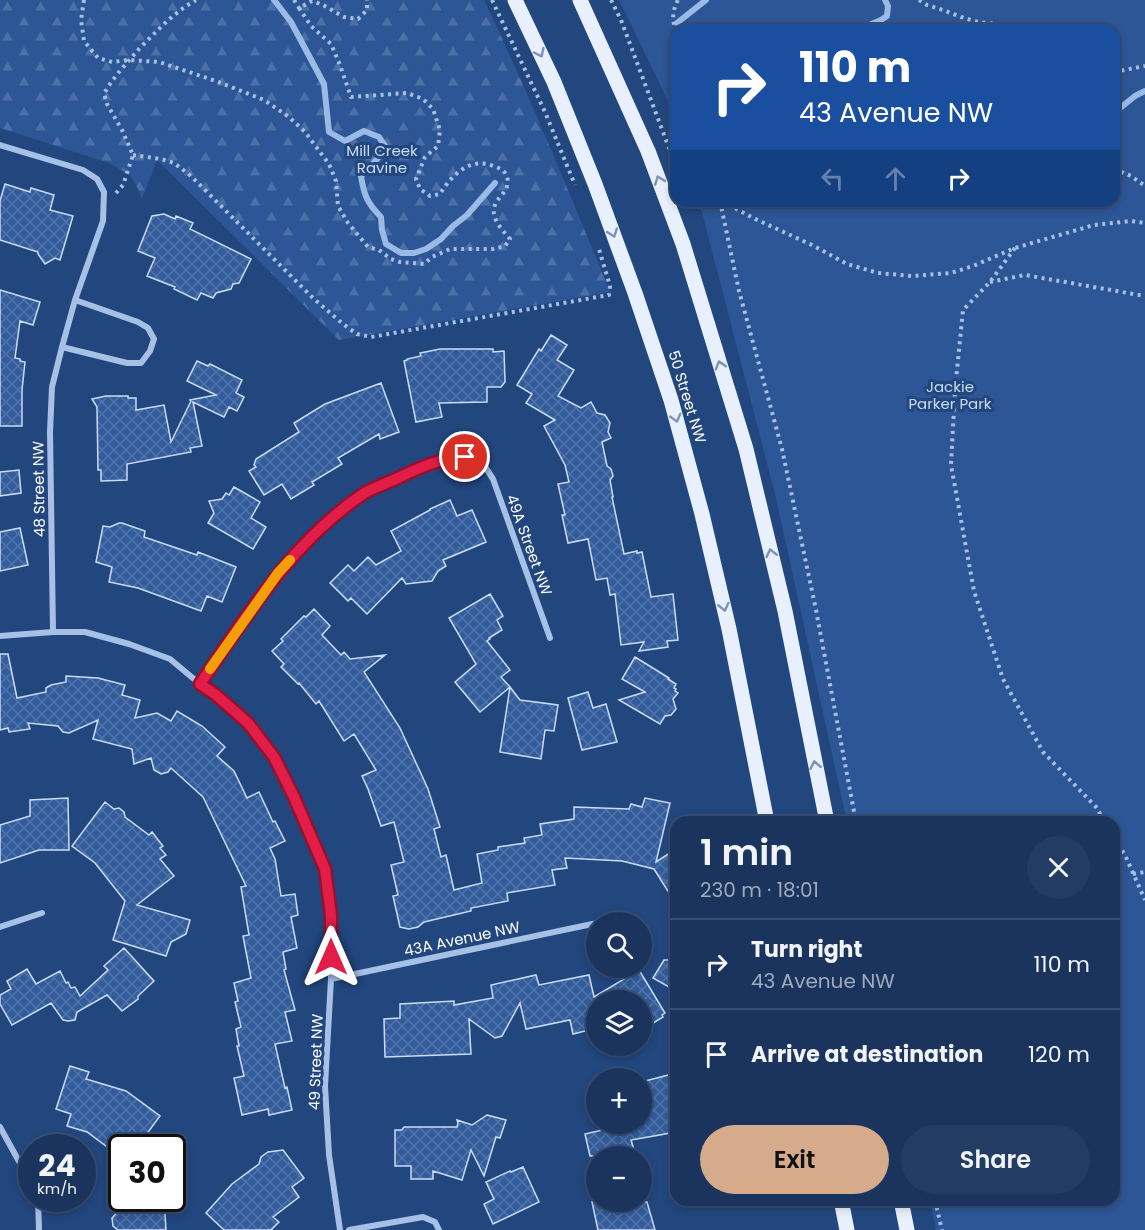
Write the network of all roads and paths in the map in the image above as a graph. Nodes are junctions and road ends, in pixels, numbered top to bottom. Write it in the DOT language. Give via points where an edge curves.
graph roads {
  1 [pos="84,0"];
  2 [pos="196,0"];
  3 [pos="294,0"];
  4 [pos="367,0"];
  5 [pos="492,0"];
  6 [pos="515,0"];
  7 [pos="580,0"];
  8 [pos="611,0"];
  9 [pos="678,0"];
  10 [pos="919,0"];
  11 [pos="299,8"];
  12 [pos="674,24"];
  13 [pos="997,24"];
  14 [pos="129,60"];
  15 [pos="1145,66"];
  16 [pos="1120,71"];
  17 [pos="0,145"];
  18 [pos="670,150"];
  19 [pos="133,155"];
  20 [pos="1120,171"];
  21 [pos="575,186"];
  22 [pos="1145,186"];
  23 [pos="105,204"];
  24 [pos="722,207"];
  25 [pos="732,207"];
  26 [pos="1145,223"];
  27 [pos="597,243"];
  28 [pos="1015,248"];
  29 [pos="990,282"];
  30 [pos="1145,296"];
  31 [pos="75,300"];
  32 [pos="62,347"];
  33 [pos="54,632"];
  34 [pos="0,636"];
  35 [pos="550,638"];
  36 [pos="200,684"];
  37 [pos="766,816"];
  38 [pos="826,816"];
  39 [pos="855,816"];
  40 [pos="1101,816"];
  41 [pos="1120,849"];
  42 [pos="1145,872"];
  43 [pos="1133,874"];
  44 [pos="1145,900"];
  45 [pos="42,913"];
  46 [pos="586,926"];
  47 [pos="0,927"];
  48 [pos="332,979"];
  49 [pos="0,1127"];
  50 [pos="18,1160"];
  51 [pos="842,1206"];
  52 [pos="902,1206"];
  53 [pos="936,1206"];
  54 [pos="39,1212"];
  55 [pos="39,1230"];
  56 [pos="340,1230"];
  57 [pos="349,1230"];
  58 [pos="439,1230"];
  59 [pos="847,1230"];
  60 [pos="907,1230"];
  61 [pos="942,1230"];
  1 -- 14 [label="path" via="84,41 98,58 112,62"];
  2 -- 14 [label="path" via="165,22"];
  3 -- 11 [label="path"];
  4 -- 11 [label="path" via="367,10 358,19 344,17 312,1"];
  5 -- 21 [label="path"];
  6 -- 37 [label="main road, 50 Street NW, one-way" via="554,82 595,184 671,400 729,629"];
  38 -- 7 [label="main road, one-way" via="785,611 746,449 683,244 648,151"];
  8 -- 18 [label="path"];
  9 -- 12 [label="path"];
  10 -- 13 [label="path" via="961,17"];
  11 -- 14 [label="path" via="330,44 351,97 407,93 423,99 433,109 440,130 438,146 426,157 416,179 420,189 430,196 440,194 448,180 468,164 488,164 502,170 507,185 494,213 510,239 506,246 450,249 424,264 391,259 368,247 348,223 338,206 336,181 329,164 288,117 264,100 216,81 159,62"];
  14 -- 19 [label="path" via="104,94"];
  15 -- 16 [label="path"];
  17 -- 23 [label="street, 48 Street NW" via="83,170 97,179"];
  19 -- 23 [label="path" via="123,185"];
  19 -- 27 [label="path" via="174,163 191,176 314,299 357,334 370,337 609,295"];
  20 -- 22 [label="path"];
  23 -- 31 [label="street, 48 Street NW"];
  24 -- 39 [label="path" via="739,291 782,449"];
  25 -- 28 [label="path" via="847,264 878,273 951,273"];
  26 -- 28 [label="path" via="1094,225"];
  28 -- 29 [label="path"];
  29 -- 30 [label="path" via="1025,275"];
  29 -- 40 [label="path" via="963,310 951,465 974,591 1003,679 1043,752"];
  31 -- 32 [label="street, 48 Street NW"];
  31 -- 32 [label="street" via="138,322 148,328 154,339 141,363"];
  32 -- 33 [label="street, 48 Street NW" via="52,387 50,432"];
  33 -- 34 [label="street, 49 Street NW"];
  33 -- 36 [label="street, 49 Street NW" via="85,632 129,644 170,659"];
  35 -- 36 [label="street, 49A Street NW" via="493,479 482,462 465,457 447,458 364,493 319,528 278,573"];
  36 -- 48 [label="street, 49 Street NW" via="248,723 274,757 310,831 325,869 331,915"];
  41 -- 43 [label="path"];
  42 -- 43 [label="path"];
  43 -- 44 [label="path"];
  45 -- 47 [label="street"];
  46 -- 48 [label="street, 43A Avenue NW"];
  48 -- 56 [label="street, 49 Street NW" via="325,1086 328,1155"];
  49 -- 50 [label="street"];
  51 -- 59 [label="main road"];
  52 -- 60 [label="main road"];
  53 -- 61 [label="path"];
  54 -- 55 [label="street"];
  57 -- 58 [label="street" via="423,1217 435,1222"];
}
